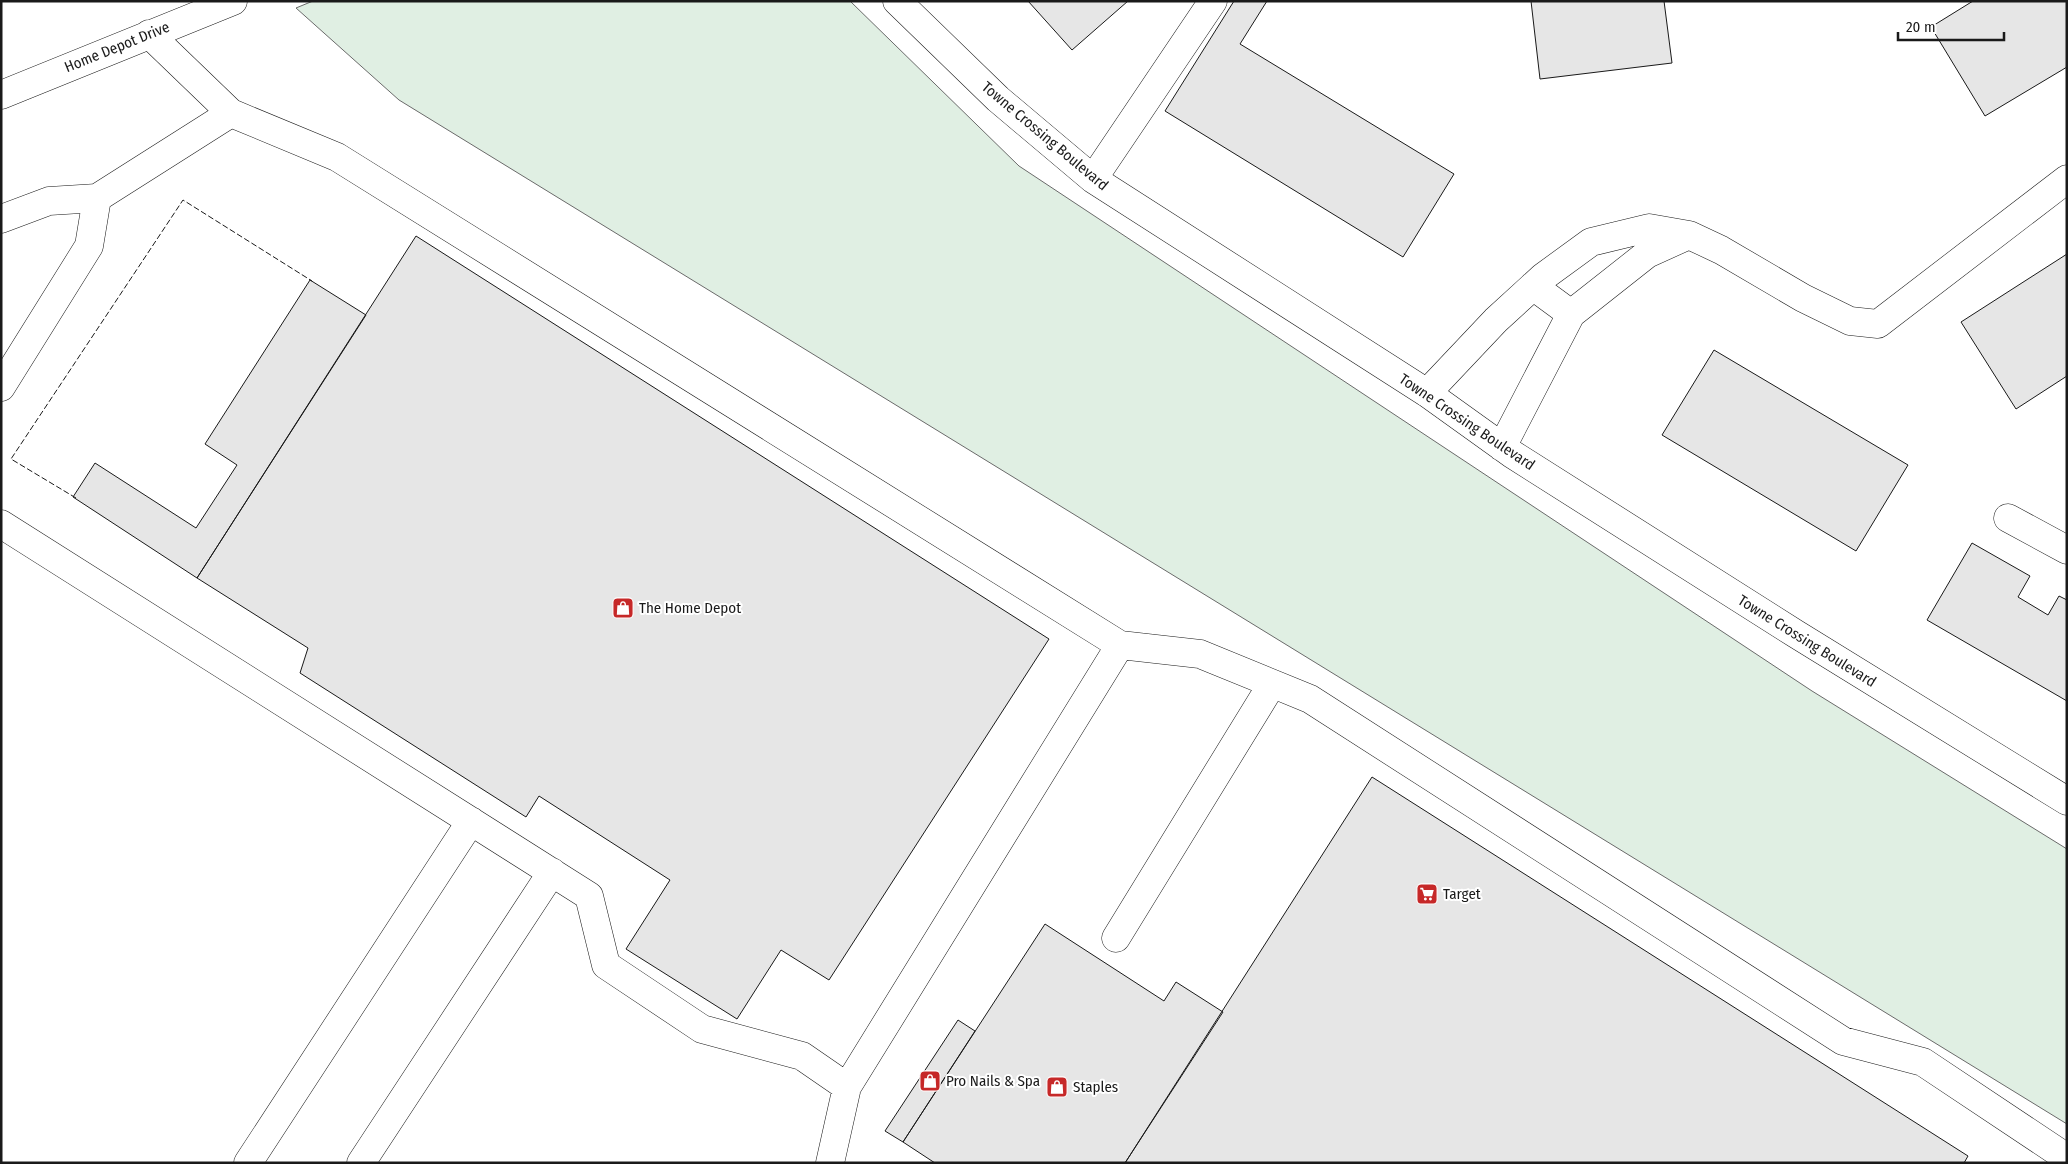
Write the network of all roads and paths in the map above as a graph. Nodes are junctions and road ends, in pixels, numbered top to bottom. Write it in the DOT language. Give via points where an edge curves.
graph roads {
  1 [pos="233,1"];
  2 [pos="897,1"];
  3 [pos="1213,1"];
  4 [pos="179,10"];
  5 [pos="149,34"];
  6 [pos="1,95"];
  7 [pos="231,113"];
  8 [pos="1093,179"];
  9 [pos="2067,179"];
  10 [pos="97,198"];
  11 [pos="1,219"];
  12 [pos="1689,235"];
  13 [pos="1533,286"];
  14 [pos="1571,314"];
  15 [pos="1,387"];
  16 [pos="1427,393"];
  17 [pos="1502,447"];
  18 [pos="2008,518"];
  19 [pos="1,524"];
  20 [pos="2067,550"];
  21 [pos="1120,646"];
  22 [pos="1272,684"];
  23 [pos="2067,801"];
  24 [pos="471,821"];
  25 [pos="552,872"];
  26 [pos="1116,938"];
  27 [pos="847,1086"];
  28 [pos="2067,1158"];
  29 [pos="248,1163"];
  30 [pos="361,1163"];
  31 [pos="830,1163"];
  1 -- 4 [label="street, Home Depot Drive"];
  2 -- 8 [label="street, Towne Crossing Boulevard" via="998,99"];
  3 -- 8 [label="street"];
  4 -- 5 [label="street, Home Depot Drive"];
  5 -- 6 [label="street, Home Depot Drive"];
  5 -- 7 [label="street"];
  7 -- 10 [label="street"];
  7 -- 21 [label="street" via="337,157"];
  8 -- 16 [label="street, Towne Crossing Boulevard"];
  9 -- 12 [label="street" via="1878,324 1850,321"];
  10 -- 11 [label="street" via="49,201"];
  10 -- 15 [label="street" via="89,246"];
  12 -- 13 [label="street" via="1649,228 1591,242"];
  12 -- 14 [label="street" via="1647,254"];
  13 -- 14 [label="street"];
  13 -- 16 [label="street"];
  14 -- 17 [label="street"];
  16 -- 17 [label="street, Towne Crossing Boulevard"];
  17 -- 23 [label="street, Towne Crossing Boulevard"];
  18 -- 20 [label="street"];
  19 -- 24 [label="street"];
  21 -- 22 [label="street" via="1200,654"];
  21 -- 27 [label="street"];
  22 -- 26 [label="street"];
  22 -- 28 [label="street" via="1310,699 1843,1042 1923,1062"];
  24 -- 25 [label="street"];
  24 -- 29 [label="street"];
  25 -- 27 [label="street" via="589,896 606,965 702,1030 802,1056"];
  25 -- 30 [label="street"];
  27 -- 31 [label="street"];
}
